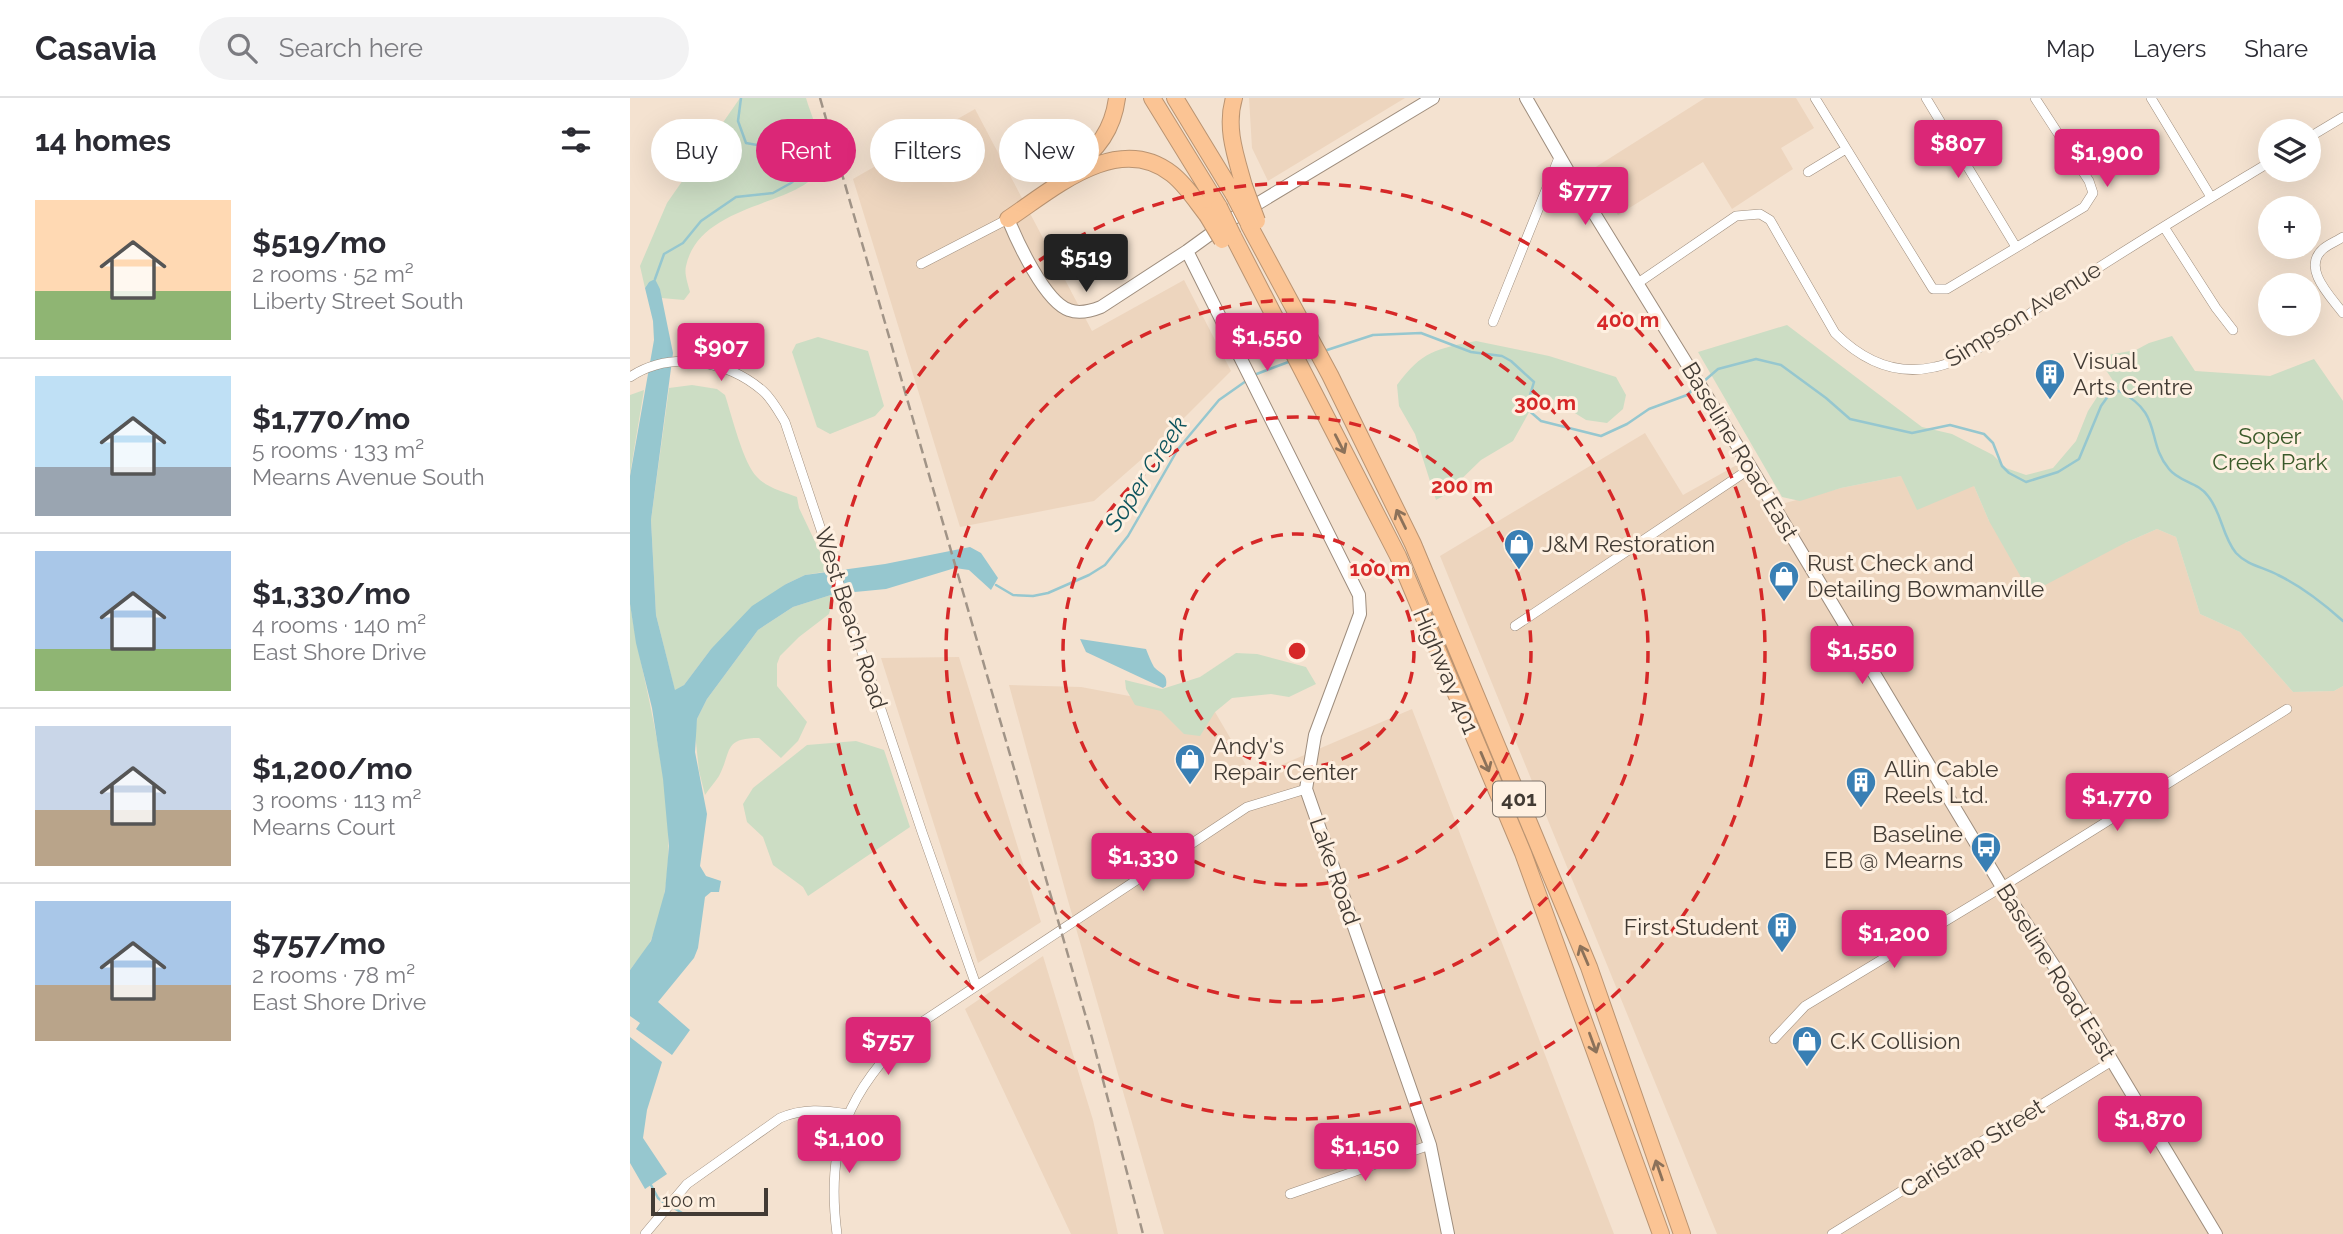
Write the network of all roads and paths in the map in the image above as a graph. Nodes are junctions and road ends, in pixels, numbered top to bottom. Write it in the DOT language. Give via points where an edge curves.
graph roads {
  1 [pos="1117,98"];
  2 [pos="1152,98"];
  3 [pos="1175,98"];
  4 [pos="1234,98"];
  5 [pos="1433,98"];
  6 [pos="1526,98"];
  7 [pos="1815,98"];
  8 [pos="1926,98"];
  9 [pos="2035,98"];
  10 [pos="2153,99"];
  11 [pos="2342,120"];
  12 [pos="2321,131"];
  13 [pos="1846,149"];
  14 [pos="1560,155"];
  15 [pos="2258,169"];
  16 [pos="1808,172"];
  17 [pos="1239,191"];
  18 [pos="2211,197"];
  19 [pos="1213,211"];
  20 [pos="1008,219"];
  21 [pos="2164,227"];
  22 [pos="2343,237"];
  23 [pos="2016,247"];
  24 [pos="1187,251"];
  25 [pos="921,264"];
  26 [pos="1638,283"];
  27 [pos="2343,313"];
  28 [pos="1493,322"];
  29 [pos="2233,330"];
  30 [pos="634,374"];
  31 [pos="1751,468"];
  32 [pos="1515,626"];
  33 [pos="2287,709"];
  34 [pos="1306,789"];
  35 [pos="2002,887"];
  36 [pos="976,985"];
  37 [pos="1774,1040"];
  38 [pos="2112,1062"];
  39 [pos="848,1115"];
  40 [pos="1430,1145"];
  41 [pos="1290,1194"];
  42 [pos="645,1234"];
  43 [pos="837,1234"];
  44 [pos="1448,1234"];
  45 [pos="1661,1234"];
  46 [pos="1682,1234"];
  47 [pos="1832,1234"];
  48 [pos="2217,1234"];
  1 -- 20 [label="highway" via="1115,118 1104,140 1081,162 1017,203"];
  2 -- 19 [label="highway"];
  3 -- 17 [label="highway"];
  4 -- 17 [label="highway" via="1230,117"];
  5 -- 24 [label="street" via="1227,222"];
  6 -- 14 [label="street, Baseline Road East"];
  7 -- 13 [label="street"];
  8 -- 23 [label="street"];
  9 -- 23 [label="street" via="2093,193 2084,207"];
  10 -- 18 [label="street"];
  11 -- 12 [label="street"];
  13 -- 16 [label="street"];
  13 -- 23 [label="street" via="1933,289 1947,289"];
  14 -- 26 [label="street, Baseline Road East"];
  14 -- 28 [label="street"];
  15 -- 18 [label="street, Simpson Avenue"];
  46 -- 17 [label="highway, Highway 401 / 401, one-way, bridge" via="1588,967 1413,544 1312,342 1305,316"];
  18 -- 21 [label="street, Simpson Avenue"];
  19 -- 20 [label="highway" via="1171,173 1133,158 1086,167"];
  19 -- 45 [label="highway, Highway 401 / 401, one-way, bridge" via="1284,335 1398,556 1523,853"];
  20 -- 24 [label="street" via="1034,272 1055,300 1069,310 1101,307"];
  20 -- 25 [label="street"];
  21 -- 26 [label="street, Simpson Avenue" via="1992,339 1951,362 1918,370 1881,365 1861,356 1835,333 1770,220 1760,214 1736,216"];
  21 -- 29 [label="street"];
  22 -- 27 [label="street" via="2322,250 2315,261 2316,274"];
  24 -- 34 [label="street, Lake Road" via="1359,595 1360,614 1315,735"];
  26 -- 31 [label="street, Baseline Road East"];
  30 -- 36 [label="street, West Beach Road" via="680,361 725,368 766,393 785,422"];
  31 -- 32 [label="street"];
  31 -- 35 [label="street, Baseline Road East"];
  33 -- 35 [label="street"];
  34 -- 36 [label="street" via="1247,807"];
  34 -- 40 [label="street, Lake Road"];
  35 -- 37 [label="street" via="1805,1006"];
  35 -- 38 [label="street, Baseline Road East"];
  36 -- 39 [label="street" via="913,1028 887,1054"];
  38 -- 47 [label="street, Caristrap Street"];
  38 -- 48 [label="street, Baseline Road East"];
  39 -- 42 [label="street" via="825,1110 780,1118 687,1184"];
  39 -- 43 [label="street" via="834,1158"];
  40 -- 41 [label="street"];
  40 -- 44 [label="street, Lake Road"];
}
